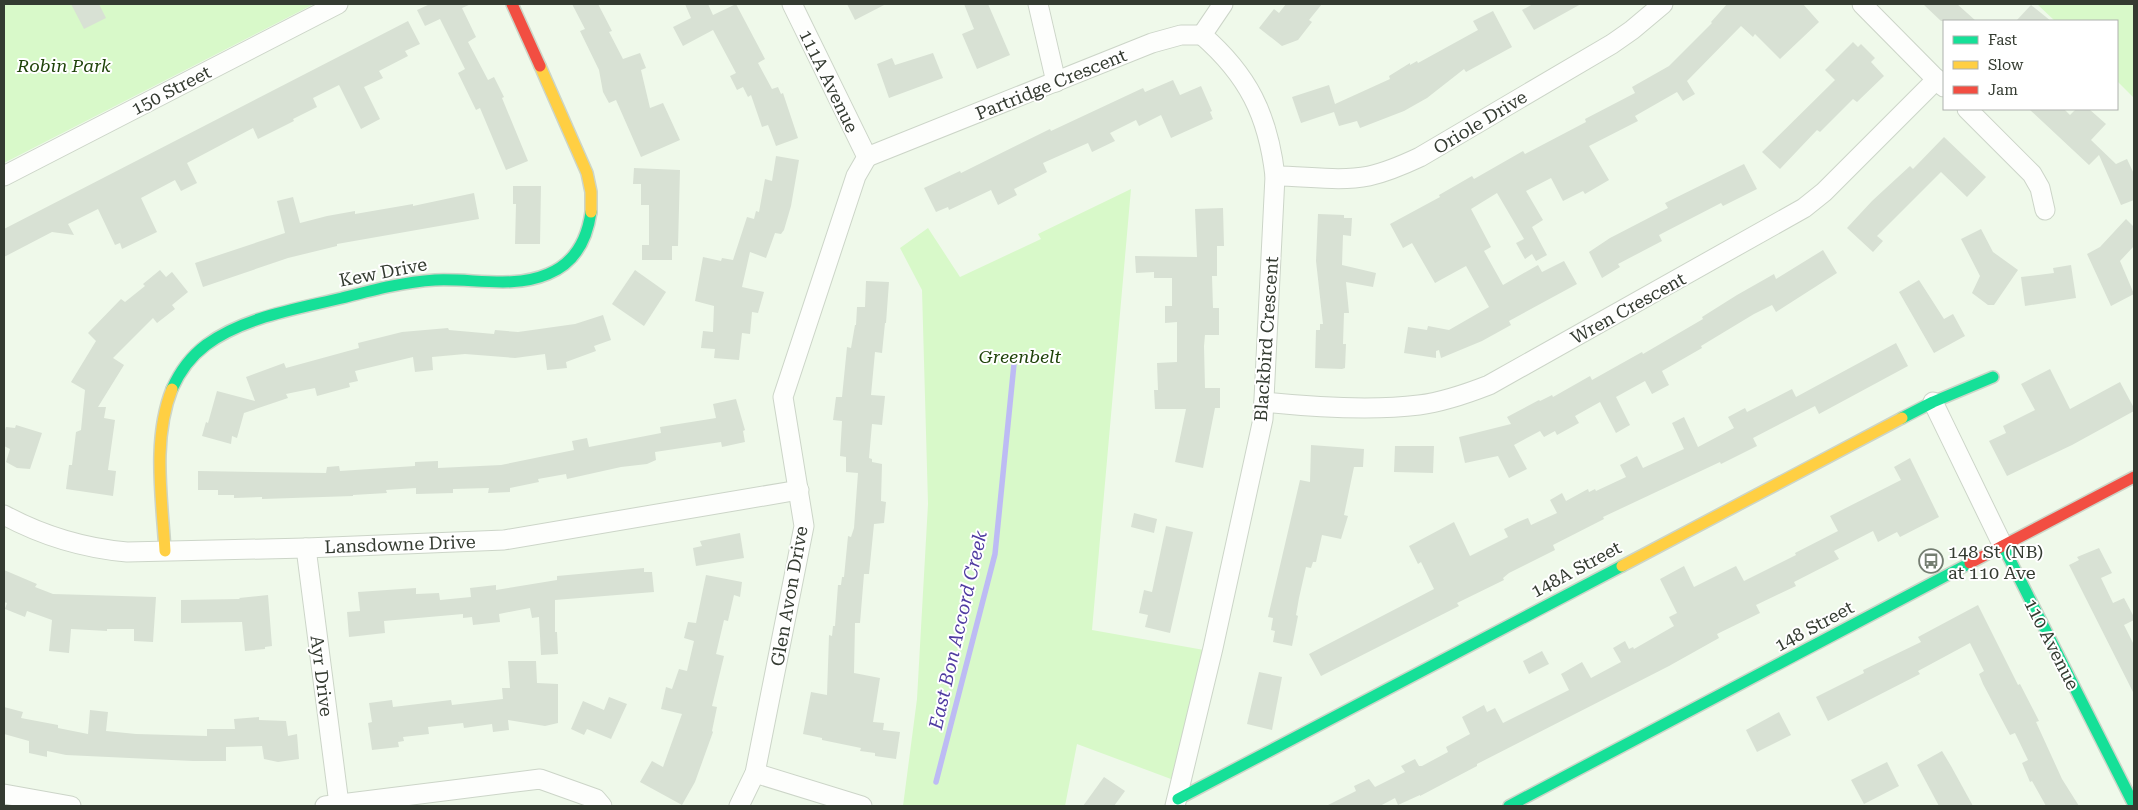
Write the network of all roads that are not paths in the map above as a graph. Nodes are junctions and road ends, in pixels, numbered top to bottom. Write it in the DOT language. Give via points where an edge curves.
graph roads {
  1 [pos="338,4"];
  2 [pos="512,4"];
  3 [pos="792,4"];
  4 [pos="1038,4"];
  5 [pos="1223,4"];
  6 [pos="1663,4"];
  7 [pos="1862,4"];
  8 [pos="1202,35"];
  9 [pos="1056,82"];
  10 [pos="1941,83"];
  11 [pos="1968,110"];
  12 [pos="867,158"];
  13 [pos="4,176"];
  14 [pos="1275,176"];
  15 [pos="2045,210"];
  16 [pos="1993,377"];
  17 [pos="1264,402"];
  18 [pos="1933,402"];
  19 [pos="2134,477"];
  20 [pos="799,490"];
  21 [pos="4,515"];
  22 [pos="2003,546"];
  23 [pos="306,548"];
  24 [pos="166,551"];
  25 [pos="755,773"];
  26 [pos="12,799"];
  27 [pos="1177,802"];
  28 [pos="332,805"];
  29 [pos="2134,805"];
  30 [pos="71,806"];
  31 [pos="602,806"];
  32 [pos="739,806"];
  33 [pos="862,806"];
  34 [pos="1509,806"];
  1 -- 13 [label="street, 150 Street"];
  2 -- 24 [label="street, Kew Drive" via="590,184 590,226 575,258 566,266 529,280 439,279 402,283 258,321 226,334 202,349 179,374 164,420"];
  3 -- 12 [label="street, 111A Avenue"];
  4 -- 9 [label="street"];
  5 -- 8 [label="street"];
  6 -- 14 [label="street, Oriole Drive" via="1612,44 1420,158 1367,176"];
  7 -- 10 [label="street"];
  8 -- 9 [label="street, Partridge Crescent" via="1181,35 1152,43"];
  8 -- 14 [label="street, Blackbird Crescent" via="1238,71 1251,94 1265,123"];
  9 -- 12 [label="street, Partridge Crescent"];
  10 -- 17 [label="street, Wren Crescent" via="1804,208 1489,385 1418,405 1342,407"];
  11 -- 15 [label="street" via="2032,174 2040,188"];
  12 -- 20 [label="street, Glen Avon Drive" via="856,176 783,397"];
  14 -- 17 [label="street, Blackbird Crescent"];
  16 -- 18 [label="street, 148A Street"];
  17 -- 27 [label="street, Blackbird Crescent"];
  18 -- 22 [label="street, 110 Avenue"];
  18 -- 27 [label="street, 148A Street"];
  19 -- 22 [label="street, 148 Street"];
  20 -- 23 [label="street, Lansdowne Drive" via="504,540"];
  20 -- 25 [label="street, Glen Avon Drive" via="804,526"];
  21 -- 24 [label="street, Lansdowne Drive" via="80,546 127,552"];
  22 -- 29 [label="street, 110 Avenue"];
  22 -- 34 [label="street, 148 Street"];
  23 -- 24 [label="street, Lansdowne Drive"];
  23 -- 28 [label="street, Ayr Drive"];
  25 -- 32 [label="street, Glen Avon Drive"];
  25 -- 33 [label="street"];
  26 -- 30 [label="street"];
  28 -- 31 [label="street" via="540,779 596,799"];
}
